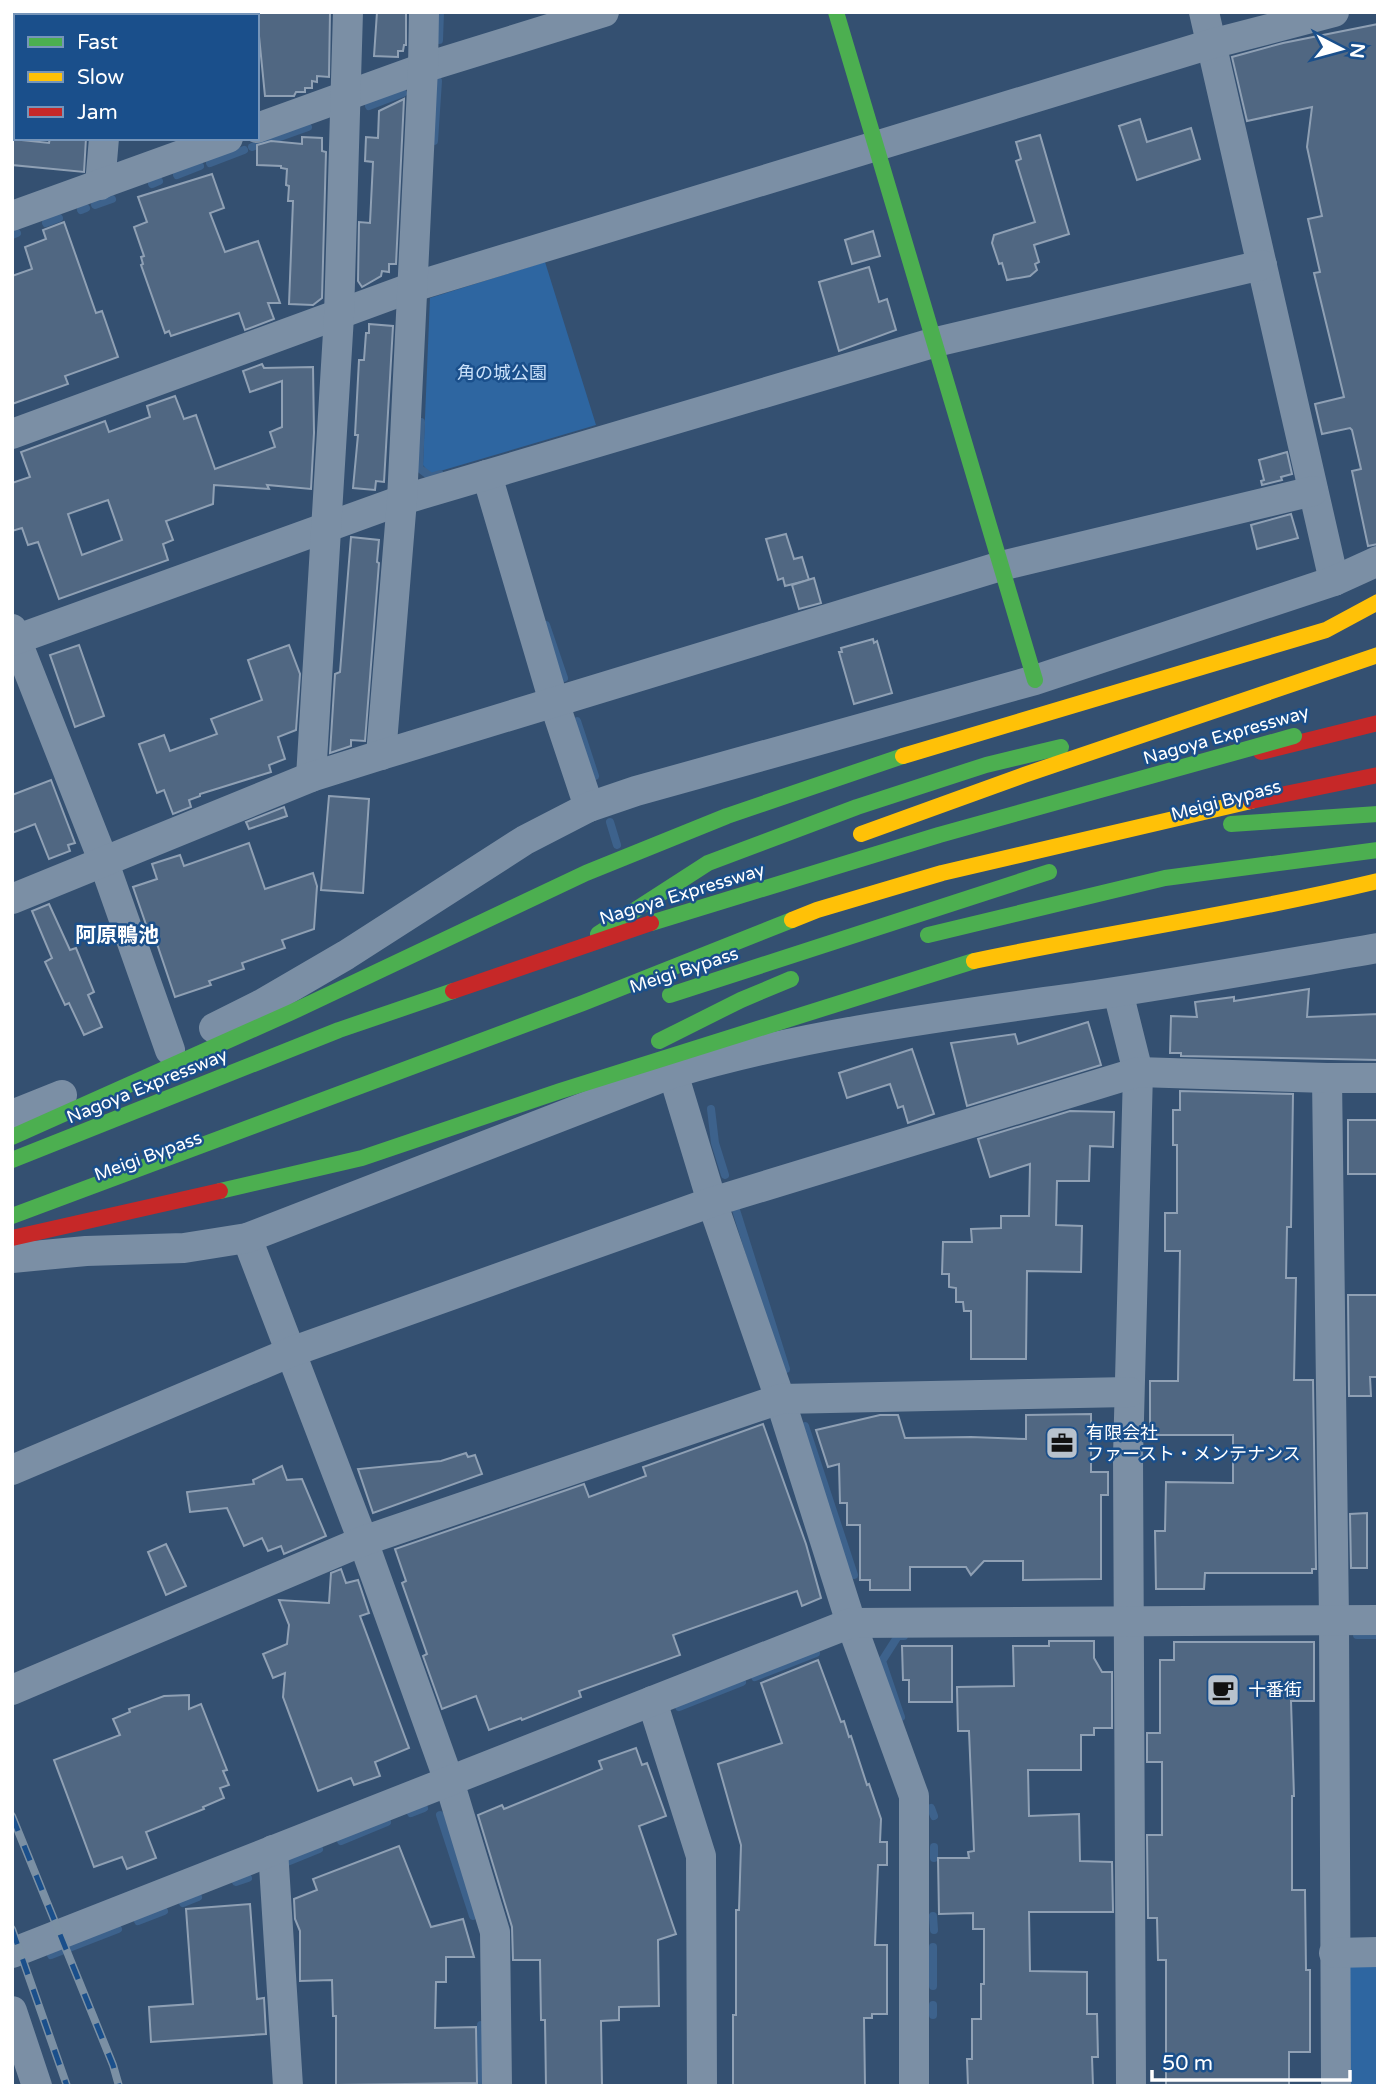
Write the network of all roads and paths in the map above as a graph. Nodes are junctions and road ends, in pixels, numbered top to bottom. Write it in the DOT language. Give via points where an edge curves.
graph roads {
  1 [pos="348,12"];
  2 [pos="424,12"];
  3 [pos="604,12"];
  4 [pos="836,12"];
  5 [pos="1204,12"];
  6 [pos="1334,12"];
  7 [pos="1211,44"];
  8 [pos="423,68"];
  9 [pos="347,95"];
  10 [pos="259,127"];
  11 [pos="104,140"];
  12 [pos="223,140"];
  13 [pos="876,145"];
  14 [pos="100,185"];
  15 [pos="12,216"];
  16 [pos="1262,265"];
  17 [pos="413,287"];
  18 [pos="339,316"];
  19 [pos="936,342"];
  20 [pos="12,434"];
  21 [pos="487,475"];
  22 [pos="1313,491"];
  23 [pos="402,500"];
  24 [pos="325,526"];
  25 [pos="1378,561"];
  26 [pos="1001,566"];
  27 [pos="1334,581"];
  28 [pos="1378,602"];
  29 [pos="1378,623"];
  30 [pos="1326,630"];
  31 [pos="13,637"];
  32 [pos="1378,655"];
  33 [pos="1378,661"];
  34 [pos="1035,680"];
  35 [pos="554,702"];
  36 [pos="1378,711"];
  37 [pos="1378,723"];
  38 [pos="381,755"];
  39 [pos="311,777"];
  40 [pos="1378,778"];
  41 [pos="589,807"];
  42 [pos="1378,814"];
  43 [pos="1200,825"];
  44 [pos="850,838"];
  45 [pos="1149,841"];
  46 [pos="1378,852"];
  47 [pos="103,860"];
  48 [pos="790,863"];
  49 [pos="1071,865"];
  50 [pos="1378,881"];
  51 [pos="12,898"];
  52 [pos="717,903"];
  53 [pos="917,939"];
  54 [pos="1378,948"];
  55 [pos="552,964"];
  56 [pos="803,973"];
  57 [pos="1118,992"];
  58 [pos="658,998"];
  59 [pos="170,1050"];
  60 [pos="460,1066"];
  61 [pos="1138,1072"];
  62 [pos="673,1073"];
  63 [pos="1327,1078"];
  64 [pos="1378,1078"];
  65 [pos="560,1091"];
  66 [pos="12,1115"];
  67 [pos="12,1137"];
  68 [pos="12,1159"];
  69 [pos="712,1202"];
  70 [pos="12,1216"];
  71 [pos="12,1225"];
  72 [pos="12,1238"];
  73 [pos="247,1238"];
  74 [pos="12,1258"];
  75 [pos="291,1352"];
  76 [pos="1129,1392"];
  77 [pos="780,1399"];
  78 [pos="12,1470"];
  79 [pos="363,1541"];
  80 [pos="1334,1620"];
  81 [pos="1378,1620"];
  82 [pos="1127,1622"];
  83 [pos="851,1623"];
  84 [pos="12,1690"];
  85 [pos="652,1701"];
  86 [pos="449,1781"];
  87 [pos="273,1850"];
  88 [pos="1378,1952"];
  89 [pos="12,1953"];
  90 [pos="1334,1953"];
  91 [pos="12,2011"];
  92 [pos="37,2086"];
  93 [pos="289,2086"];
  94 [pos="496,2086"];
  95 [pos="702,2086"];
  96 [pos="914,2086"];
  97 [pos="1131,2086"];
  98 [pos="1335,2086"];
  1 -- 9 [label="street"];
  2 -- 8 [label="street"];
  3 -- 8 [label="street"];
  4 -- 13 [label="main road"];
  5 -- 7 [label="street"];
  6 -- 7 [label="street"];
  7 -- 13 [label="street"];
  7 -- 16 [label="street"];
  8 -- 9 [label="street"];
  8 -- 17 [label="street"];
  9 -- 10 [label="street"];
  9 -- 18 [label="street"];
  11 -- 14 [label="street"];
  12 -- 14 [label="street"];
  13 -- 17 [label="street"];
  13 -- 19 [label="main road"];
  14 -- 15 [label="street"];
  16 -- 19 [label="street"];
  16 -- 22 [label="street"];
  17 -- 18 [label="street"];
  17 -- 23 [label="street"];
  18 -- 20 [label="street"];
  18 -- 24 [label="street"];
  19 -- 21 [label="street"];
  19 -- 26 [label="main road"];
  21 -- 23 [label="street"];
  21 -- 35 [label="street"];
  22 -- 26 [label="street"];
  22 -- 27 [label="street"];
  23 -- 24 [label="street"];
  23 -- 38 [label="street"];
  24 -- 31 [label="street"];
  24 -- 39 [label="street"];
  25 -- 27 [label="street"];
  26 -- 34 [label="main road"];
  26 -- 35 [label="street"];
  27 -- 34 [label="street"];
  28 -- 30 [label="main road"];
  29 -- 30 [label="main road"];
  30 -- 67 [label="main road" via="901,757 727,816 586,873"];
  31 -- 47 [label="street"];
  32 -- 44 [label="main road, bridge"];
  33 -- 55 [label="main road" via="1203,713 986,765 857,807 708,863"];
  34 -- 41 [label="street"];
  35 -- 38 [label="street"];
  35 -- 41 [label="street"];
  36 -- 52 [label="main road, Nagoya Expressway, bridge"];
  37 -- 55 [label="main road, Meigi Bypass" via="1277,747"];
  38 -- 39 [label="street"];
  39 -- 47 [label="street"];
  40 -- 43 [label="main road, Meigi Bypass"];
  40 -- 70 [label="main road" via="1307,788 942,873 817,910 583,1003"];
  41 -- 59 [label="street" via="525,840 260,1005"];
  42 -- 43 [label="main road"];
  43 -- 45 [label="main road, Meigi Bypass"];
  46 -- 53 [label="main road" via="1166,878"];
  47 -- 51 [label="street"];
  47 -- 59 [label="street"];
  48 -- 52 [label="main road, bridge"];
  49 -- 58 [label="main road, Meigi Bypass"];
  50 -- 65 [label="main road" via="961,964"];
  52 -- 68 [label="main road, Nagoya Expressway, bridge" via="339,1031"];
  54 -- 57 [label="street"];
  55 -- 68 [label="main road, Meigi Bypass"];
  56 -- 65 [label="main road"];
  57 -- 61 [label="street"];
  57 -- 62 [label="street" via="814,1038"];
  59 -- 66 [label="street"];
  60 -- 71 [label="main road, Meigi Bypass"];
  61 -- 63 [label="street"];
  61 -- 69 [label="street"];
  61 -- 76 [label="street"];
  62 -- 69 [label="street"];
  62 -- 73 [label="street"];
  63 -- 64 [label="street"];
  63 -- 80 [label="street"];
  65 -- 72 [label="main road" via="362,1158"];
  69 -- 75 [label="street"];
  69 -- 77 [label="street"];
  73 -- 74 [label="street" via="184,1248"];
  73 -- 75 [label="street"];
  75 -- 78 [label="street"];
  75 -- 79 [label="street"];
  76 -- 77 [label="street"];
  76 -- 82 [label="street"];
  77 -- 79 [label="street"];
  77 -- 83 [label="street"];
  79 -- 84 [label="street"];
  79 -- 86 [label="street"];
  80 -- 81 [label="street"];
  80 -- 82 [label="street"];
  80 -- 90 [label="street"];
  82 -- 83 [label="street"];
  82 -- 97 [label="street"];
  83 -- 85 [label="street"];
  83 -- 96 [label="street" via="914,1796"];
  85 -- 86 [label="street"];
  85 -- 95 [label="street" via="701,1856"];
  86 -- 87 [label="street"];
  86 -- 94 [label="street" via="495,1932"];
  87 -- 89 [label="street"];
  87 -- 93 [label="street"];
  88 -- 90 [label="street"];
  90 -- 98 [label="street"];
  91 -- 92 [label="street"];
}
